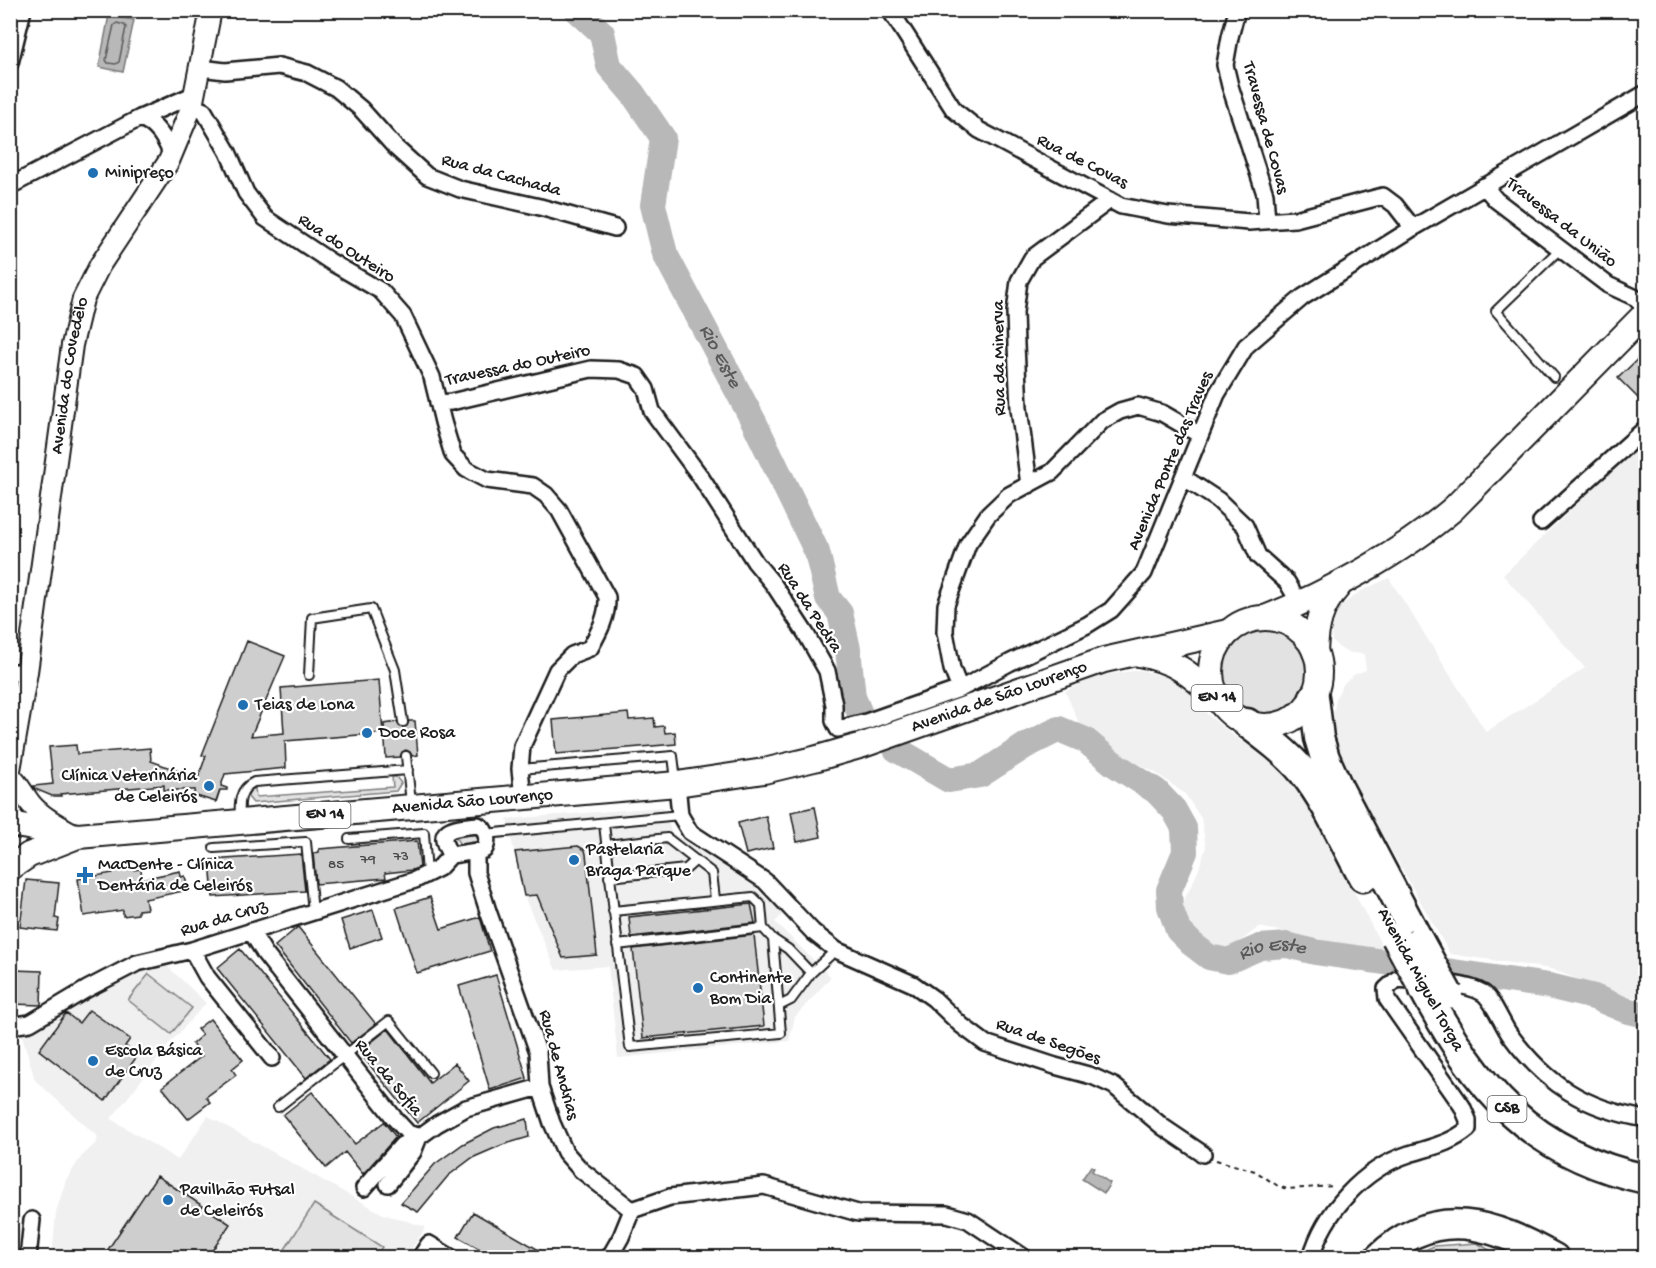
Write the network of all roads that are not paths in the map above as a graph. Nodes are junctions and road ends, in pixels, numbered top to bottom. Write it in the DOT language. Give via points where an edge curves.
graph roads {
  1 [pos="23,10"];
  2 [pos="211,10"];
  3 [pos="890,10"];
  4 [pos="1237,10"];
  5 [pos="10,63"];
  6 [pos="201,68"];
  7 [pos="1646,93"];
  8 [pos="193,100"];
  9 [pos="140,118"];
  10 [pos="172,155"];
  11 [pos="10,186"];
  12 [pos="1484,186"];
  13 [pos="1110,200"];
  14 [pos="1267,221"];
  15 [pos="615,228"];
  16 [pos="1413,228"];
  17 [pos="1561,248"];
  18 [pos="1646,307"];
  19 [pos="1646,313"];
  20 [pos="1554,377"];
  21 [pos="438,403"];
  22 [pos="652,411"];
  23 [pos="1646,428"];
  24 [pos="1200,435"];
  25 [pos="1183,477"];
  26 [pos="1029,485"];
  27 [pos="1541,522"];
  28 [pos="1343,581"];
  29 [pos="1300,604"];
  30 [pos="1265,618"];
  31 [pos="1228,632"];
  32 [pos="1315,652"];
  33 [pos="1137,653"];
  34 [pos="19,672"];
  35 [pos="309,675"];
  36 [pos="1314,697"];
  37 [pos="1216,698"];
  38 [pos="956,701"];
  39 [pos="403,722"];
  40 [pos="1247,723"];
  41 [pos="863,745"];
  42 [pos="406,756"];
  43 [pos="520,769"];
  44 [pos="10,770"];
  45 [pos="408,770"];
  46 [pos="10,776"];
  47 [pos="677,784"];
  48 [pos="523,798"];
  49 [pos="411,807"];
  50 [pos="463,815"];
  51 [pos="680,815"];
  52 [pos="12,820"];
  53 [pos="240,822"];
  54 [pos="604,824"];
  55 [pos="485,834"];
  56 [pos="78,836"];
  57 [pos="349,839"];
  58 [pos="606,845"];
  59 [pos="214,848"];
  60 [pos="476,853"];
  61 [pos="451,855"];
  62 [pos="696,860"];
  63 [pos="14,868"];
  64 [pos="427,874"];
  65 [pos="609,877"];
  66 [pos="715,899"];
  67 [pos="313,912"];
  68 [pos="613,912"];
  69 [pos="763,928"];
  70 [pos="251,931"];
  71 [pos="773,939"];
  72 [pos="1408,939"];
  73 [pos="617,945"];
  74 [pos="192,950"];
  75 [pos="836,950"];
  76 [pos="811,972"];
  77 [pos="1436,992"];
  78 [pos="779,1006"];
  79 [pos="10,1026"];
  80 [pos="345,1057"];
  81 [pos="272,1058"];
  82 [pos="431,1073"];
  83 [pos="540,1087"];
  84 [pos="278,1107"];
  85 [pos="1646,1119"];
  86 [pos="419,1137"];
  87 [pos="1203,1154"];
  88 [pos="1646,1159"];
  89 [pos="1646,1179"];
  90 [pos="388,1184"];
  91 [pos="364,1188"];
  92 [pos="632,1210"];
  93 [pos="32,1220"];
  94 [pos="28,1257"];
  95 [pos="420,1257"];
  96 [pos="452,1257"];
  97 [pos="609,1257"];
  98 [pos="1025,1257"];
  99 [pos="1311,1257"];
  100 [pos="1379,1257"];
  101 [pos="1401,1257"];
  102 [pos="1515,1257"];
  103 [pos="1554,1257"];
  1 -- 5 [label="street"];
  2 -- 6 [label="street, Avenida do Covedêlo"];
  3 -- 13 [label="street, Rua de Covas" via="954,110 979,130"];
  4 -- 14 [label="street, Travessa de Covas" via="1226,65 1265,194"];
  6 -- 8 [label="street, Avenida do Covedêlo"];
  6 -- 15 [label="street, Rua da Cachada" via="225,71 279,66 307,73 336,88 361,109 427,176 459,189"];
  7 -- 12 [label="street, Avenida Ponte das Traves"];
  8 -- 9 [label="street"];
  8 -- 10 [label="street, Avenida do Covedêlo"];
  8 -- 21 [label="street, Rua do Outeiro" via="204,111 246,193 265,218 381,291 403,316 432,377"];
  9 -- 10 [label="street" via="151,122"];
  9 -- 11 [label="street"];
  10 -- 34 [label="street, Avenida do Covedêlo" via="100,265 83,299 72,345"];
  12 -- 16 [label="street, Avenida Ponte das Traves"];
  12 -- 17 [label="street, Travessa da União" via="1496,200"];
  13 -- 14 [label="street, Rua de Covas" via="1121,206 1168,215"];
  13 -- 26 [label="street, Rua da Minerva" via="1032,258 1019,281 1015,312 1019,408"];
  14 -- 16 [label="street, Rua de Covas" via="1295,219 1383,196"];
  16 -- 24 [label="street, Avenida Ponte das Traves" via="1303,297 1246,346 1217,394"];
  17 -- 18 [label="street, Travessa da União" via="1608,285"];
  17 -- 20 [label="lane" via="1496,311"];
  19 -- 28 [label="main road, Avenida de São Lourenço / EN 14" via="1453,509 1413,540"];
  21 -- 22 [label="street, Travessa do Outeiro" via="607,368 637,376 646,389"];
  21 -- 43 [label="street, Rua do Outeiro" via="453,455 487,480 532,486 546,495 559,510 607,597 605,618 590,648 572,655 552,678 522,746"];
  22 -- 38 [label="street, Rua da Pedra" via="806,634 826,671 838,729"];
  23 -- 27 [label="street"];
  24 -- 25 [label="street, Avenida Ponte das Traves"];
  24 -- 26 [label="street" via="1162,413 1138,406 1120,411 1102,421 1052,472"];
  25 -- 29 [label="street" via="1218,500 1245,526 1258,556 1287,582"];
  25 -- 38 [label="street, Avenida Ponte das Traves" via="1144,573 1111,610 1009,663"];
  26 -- 38 [label="street" via="1009,495 988,515 968,544 945,605 945,632"];
  28 -- 29 [label="main road, Avenida de São Lourenço / EN 14"];
  28 -- 32 [label="main road, Avenida de São Lourenço / EN 14" via="1318,617"];
  29 -- 30 [label="main road, Avenida de São Lourenço / EN 14"];
  30 -- 31 [label="main road, Avenida de São Lourenço / EN 14" via="1250,620"];
  30 -- 32 [label="main road, Avenida de São Lourenço / EN 14" via="1297,628"];
  31 -- 33 [label="main road, Avenida de São Lourenço / EN 14"];
  31 -- 37 [label="main road, EN 14" via="1211,664"];
  32 -- 36 [label="main road, Avenida de São Lourenço / EN 14" via="1320,680"];
  33 -- 37 [label="main road, Avenida de São Lourenço / EN 14" via="1157,657 1187,671"];
  33 -- 38 [label="main road, Avenida de São Lourenço / EN 14"];
  34 -- 44 [label="street, Avenida do Covedêlo"];
  35 -- 39 [label="lane" via="312,618 371,609 395,670"];
  36 -- 40 [label="main road, Avenida de São Lourenço / EN 14" via="1305,711 1291,721 1274,727"];
  36 -- 72 [label="highway, Avenida Miguel Torga / CSB" via="1325,758"];
  37 -- 40 [label="main road, Avenida de São Lourenço / EN 14" via="1227,712"];
  38 -- 41 [label="main road, Avenida de São Lourenço / EN 14"];
  40 -- 72 [label="highway, Avenida Miguel Torga / CSB" via="1283,751 1303,773"];
  41 -- 47 [label="main road, Avenida São Lourenço / EN 14" via="772,770"];
  42 -- 45 [label="lane"];
  43 -- 47 [label="lane" via="673,756"];
  43 -- 48 [label="street, Rua do Outeiro"];
  45 -- 49 [label="lane"];
  45 -- 53 [label="lane" via="254,783 242,792"];
  46 -- 56 [label="street" via="32,806 51,822"];
  47 -- 48 [label="main road, Avenida São Lourenço / EN 14"];
  47 -- 51 [label="street"];
  48 -- 50 [label="main road, Avenida São Lourenço / EN 14"];
  49 -- 50 [label="main road, Avenida São Lourenço / EN 14"];
  49 -- 53 [label="main road, Avenida São Lourenço / EN 14"];
  50 -- 55 [label="street" via="482,827"];
  50 -- 61 [label="street" via="445,836"];
  51 -- 54 [label="lane"];
  51 -- 75 [label="street, Rua de Segões" via="690,832 765,881 813,932"];
  52 -- 56 [label="main road, EN 14"];
  52 -- 63 [label="main road, EN 14" via="22,832 25,847"];
  53 -- 56 [label="main road, Avenida São Lourenço / EN 14"];
  54 -- 55 [label="lane"];
  54 -- 58 [label="lane"];
  55 -- 60 [label="street" via="486,846"];
  56 -- 63 [label="main road, EN 14" via="43,849"];
  57 -- 64 [label="lane" via="424,833"];
  58 -- 62 [label="lane" via="667,838"];
  58 -- 65 [label="lane"];
  59 -- 67 [label="lane" via="306,842"];
  60 -- 61 [label="street"];
  60 -- 83 [label="street, Rua de Andrias" via="476,873 538,1052"];
  61 -- 64 [label="street, Rua da Cruz"];
  62 -- 65 [label="lane" via="686,869"];
  62 -- 66 [label="lane" via="712,873"];
  64 -- 67 [label="street, Rua da Cruz"];
  65 -- 68 [label="lane"];
  66 -- 68 [label="lane"];
  66 -- 69 [label="lane" via="753,897 761,905"];
  67 -- 70 [label="street, Rua da Cruz"];
  68 -- 73 [label="lane"];
  69 -- 71 [label="lane"];
  69 -- 73 [label="lane"];
  70 -- 74 [label="street, Rua da Cruz"];
  70 -- 80 [label="street, Rua da Sofia"];
  71 -- 76 [label="lane"];
  71 -- 78 [label="lane"];
  72 -- 77 [label="highway, Avenida Miguel Torga / CSB, bridge"];
  73 -- 78 [label="lane" via="630,1047 781,1033"];
  74 -- 79 [label="street, Rua da Cruz" via="137,963 30,1023"];
  74 -- 81 [label="street" via="207,977"];
  75 -- 76 [label="lane"];
  75 -- 87 [label="street, Rua de Segões" via="913,984 985,1043 1114,1086"];
  76 -- 78 [label="lane" via="791,1000"];
  77 -- 88 [label="highway, Avenida Miguel Torga / CSB" via="1527,1101 1579,1136"];
  77 -- 89 [label="highway, Avenida Miguel Torga / CSB" via="1440,1020 1481,1082 1502,1105 1550,1142 1576,1156"];
  80 -- 82 [label="lane" via="389,1021"];
  80 -- 84 [label="lane"];
  80 -- 86 [label="street, Rua da Sofia" via="408,1133"];
  83 -- 86 [label="street, Rua da Sofia" via="466,1108"];
  83 -- 92 [label="street, Rua de Andrias" via="565,1152 581,1170"];
  85 -- 99 [label="street" via="1602,1108 1562,1089 1535,1066 1486,995 1475,988 1397,980 1386,989 1387,999 1462,1106 1468,1129 1447,1143 1383,1164 1353,1188 1330,1216"];
  86 -- 90 [label="street" via="413,1152"];
  86 -- 91 [label="street" via="402,1145"];
  92 -- 97 [label="street"];
  92 -- 98 [label="street" via="670,1197 764,1186 858,1213 948,1214 968,1220"];
  93 -- 94 [label="street"];
  95 -- 96 [label="street" via="429,1244"];
  100 -- 103 [label="highway" via="1416,1233 1443,1224 1462,1223 1504,1232"];
  101 -- 102 [label="highway" via="1422,1245 1457,1238 1490,1243"];
}
